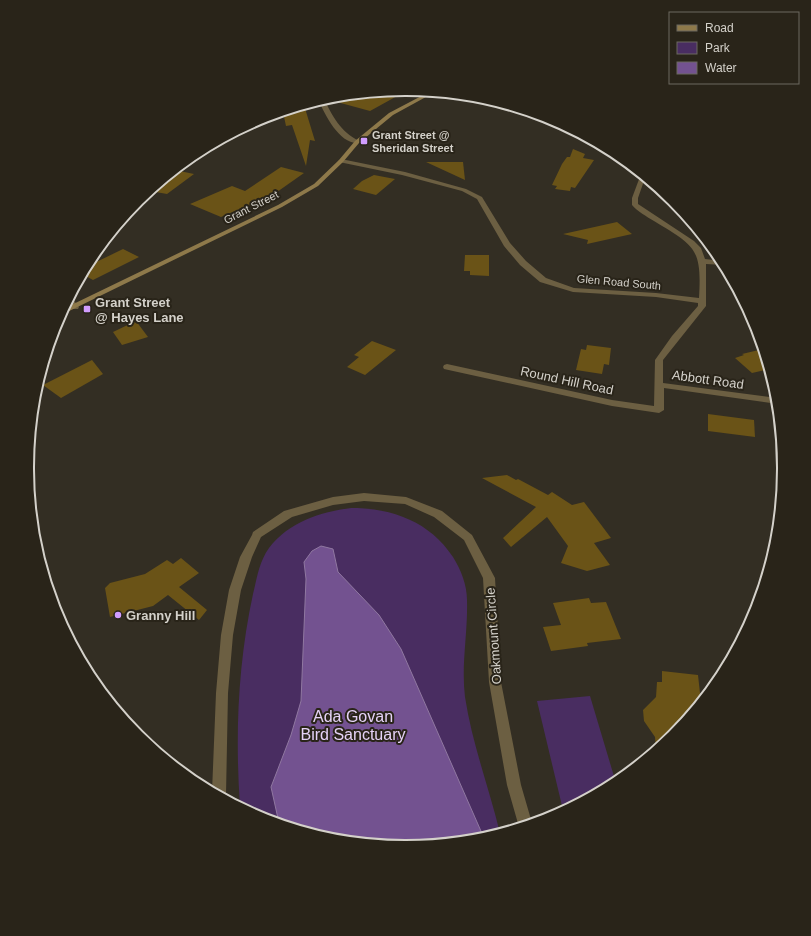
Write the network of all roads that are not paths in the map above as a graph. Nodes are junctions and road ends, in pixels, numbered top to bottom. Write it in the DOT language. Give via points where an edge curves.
graph roads {
  1 [pos="424,97"];
  2 [pos="324,106"];
  3 [pos="357,142"];
  4 [pos="342,160"];
  5 [pos="641,181"];
  6 [pos="702,261"];
  7 [pos="714,262"];
  8 [pos="703,301"];
  9 [pos="73,302"];
  10 [pos="76,306"];
  11 [pos="70,309"];
  12 [pos="447,367"];
  13 [pos="660,385"];
  14 [pos="771,400"];
  15 [pos="219,789"];
  16 [pos="524,820"];
  1 -- 3 [label="street, Grant Street" via="391,114"];
  2 -- 3 [label="street" via="340,133"];
  3 -- 4 [label="street, Grant Street"];
  4 -- 8 [label="street, Glen Road South" via="403,173 464,190 480,198 507,244 523,263 543,280 573,290 656,295"];
  4 -- 10 [label="street, Grant Street" via="316,185 280,206"];
  5 -- 6 [label="street" via="635,205 688,240 697,248"];
  6 -- 7 [label="street"];
  6 -- 8 [label="street"];
  8 -- 13 [label="street" via="702,306 659,360"];
  9 -- 10 [label="street"];
  10 -- 11 [label="street, Grant Street"];
  12 -- 13 [label="street, Round Hill Road" via="612,403 659,410"];
  13 -- 14 [label="street, Abbott Road"];
  15 -- 16 [label="street, Oakmount Circle" via="222,692 228,635 235,590 246,557 257,535 288,514 333,501 364,497 406,501 438,514 468,538 489,578 495,682 514,785"];
}
